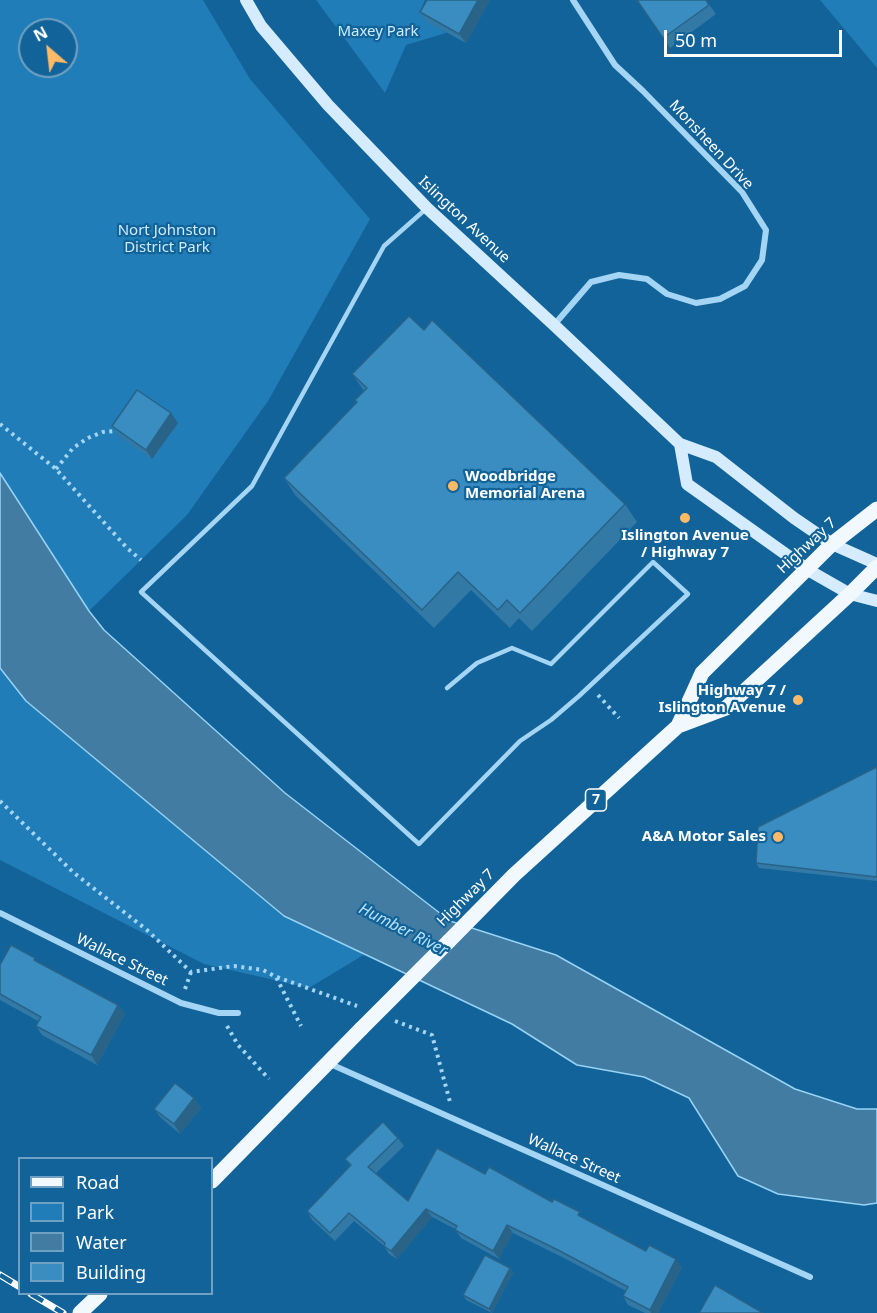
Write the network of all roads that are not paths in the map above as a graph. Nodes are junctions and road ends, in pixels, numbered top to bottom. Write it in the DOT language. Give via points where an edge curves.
graph roads {
  1 [pos="246,0"];
  2 [pos="573,0"];
  3 [pos="427,208"];
  4 [pos="554,325"];
  5 [pos="680,444"];
  6 [pos="877,509"];
  7 [pos="832,544"];
  8 [pos="877,566"];
  9 [pos="808,570"];
  10 [pos="850,594"];
  11 [pos="877,601"];
  12 [pos="447,688"];
  13 [pos="678,726"];
  14 [pos="0,913"];
  15 [pos="238,1013"];
  16 [pos="328,1063"];
  17 [pos="213,1180"];
  18 [pos="810,1277"];
  19 [pos="98,1295"];
  20 [pos="80,1313"];
  1 -- 3 [label="main road, Islington Avenue" via="261,26 328,105"];
  2 -- 4 [label="street, Monsheen Drive" via="615,65 742,192 766,230 762,260 745,286 720,298 696,303 667,294 647,279 619,276 591,282"];
  3 -- 4 [label="main road, Islington Avenue"];
  3 -- 12 [label="lane" via="384,246 252,486 141,592 419,844 520,741 590,686 688,594 653,562 551,664 512,648 477,663"];
  4 -- 5 [label="main road, Islington Avenue"];
  5 -- 7 [label="main road, Islington Avenue" via="716,457"];
  5 -- 9 [label="main road" via="687,484"];
  6 -- 7 [label="main road, Highway 7 / 7"];
  7 -- 8 [label="main road, Islington Avenue"];
  7 -- 9 [label="main road, Highway 7 / 7"];
  8 -- 10 [label="main road, Highway 7 / 7"];
  9 -- 10 [label="main road"];
  9 -- 13 [label="main road, Highway 7 / 7" via="702,673"];
  10 -- 11 [label="main road"];
  10 -- 13 [label="main road, Highway 7 / 7" via="726,708"];
  13 -- 16 [label="main road, Highway 7 / 7, bridge" via="514,875"];
  14 -- 15 [label="street, Wallace Street" via="181,1003 219,1013"];
  16 -- 17 [label="main road, Highway 7 / 7"];
  16 -- 18 [label="street, Wallace Street"];
  19 -- 20 [label="main road"];
}
